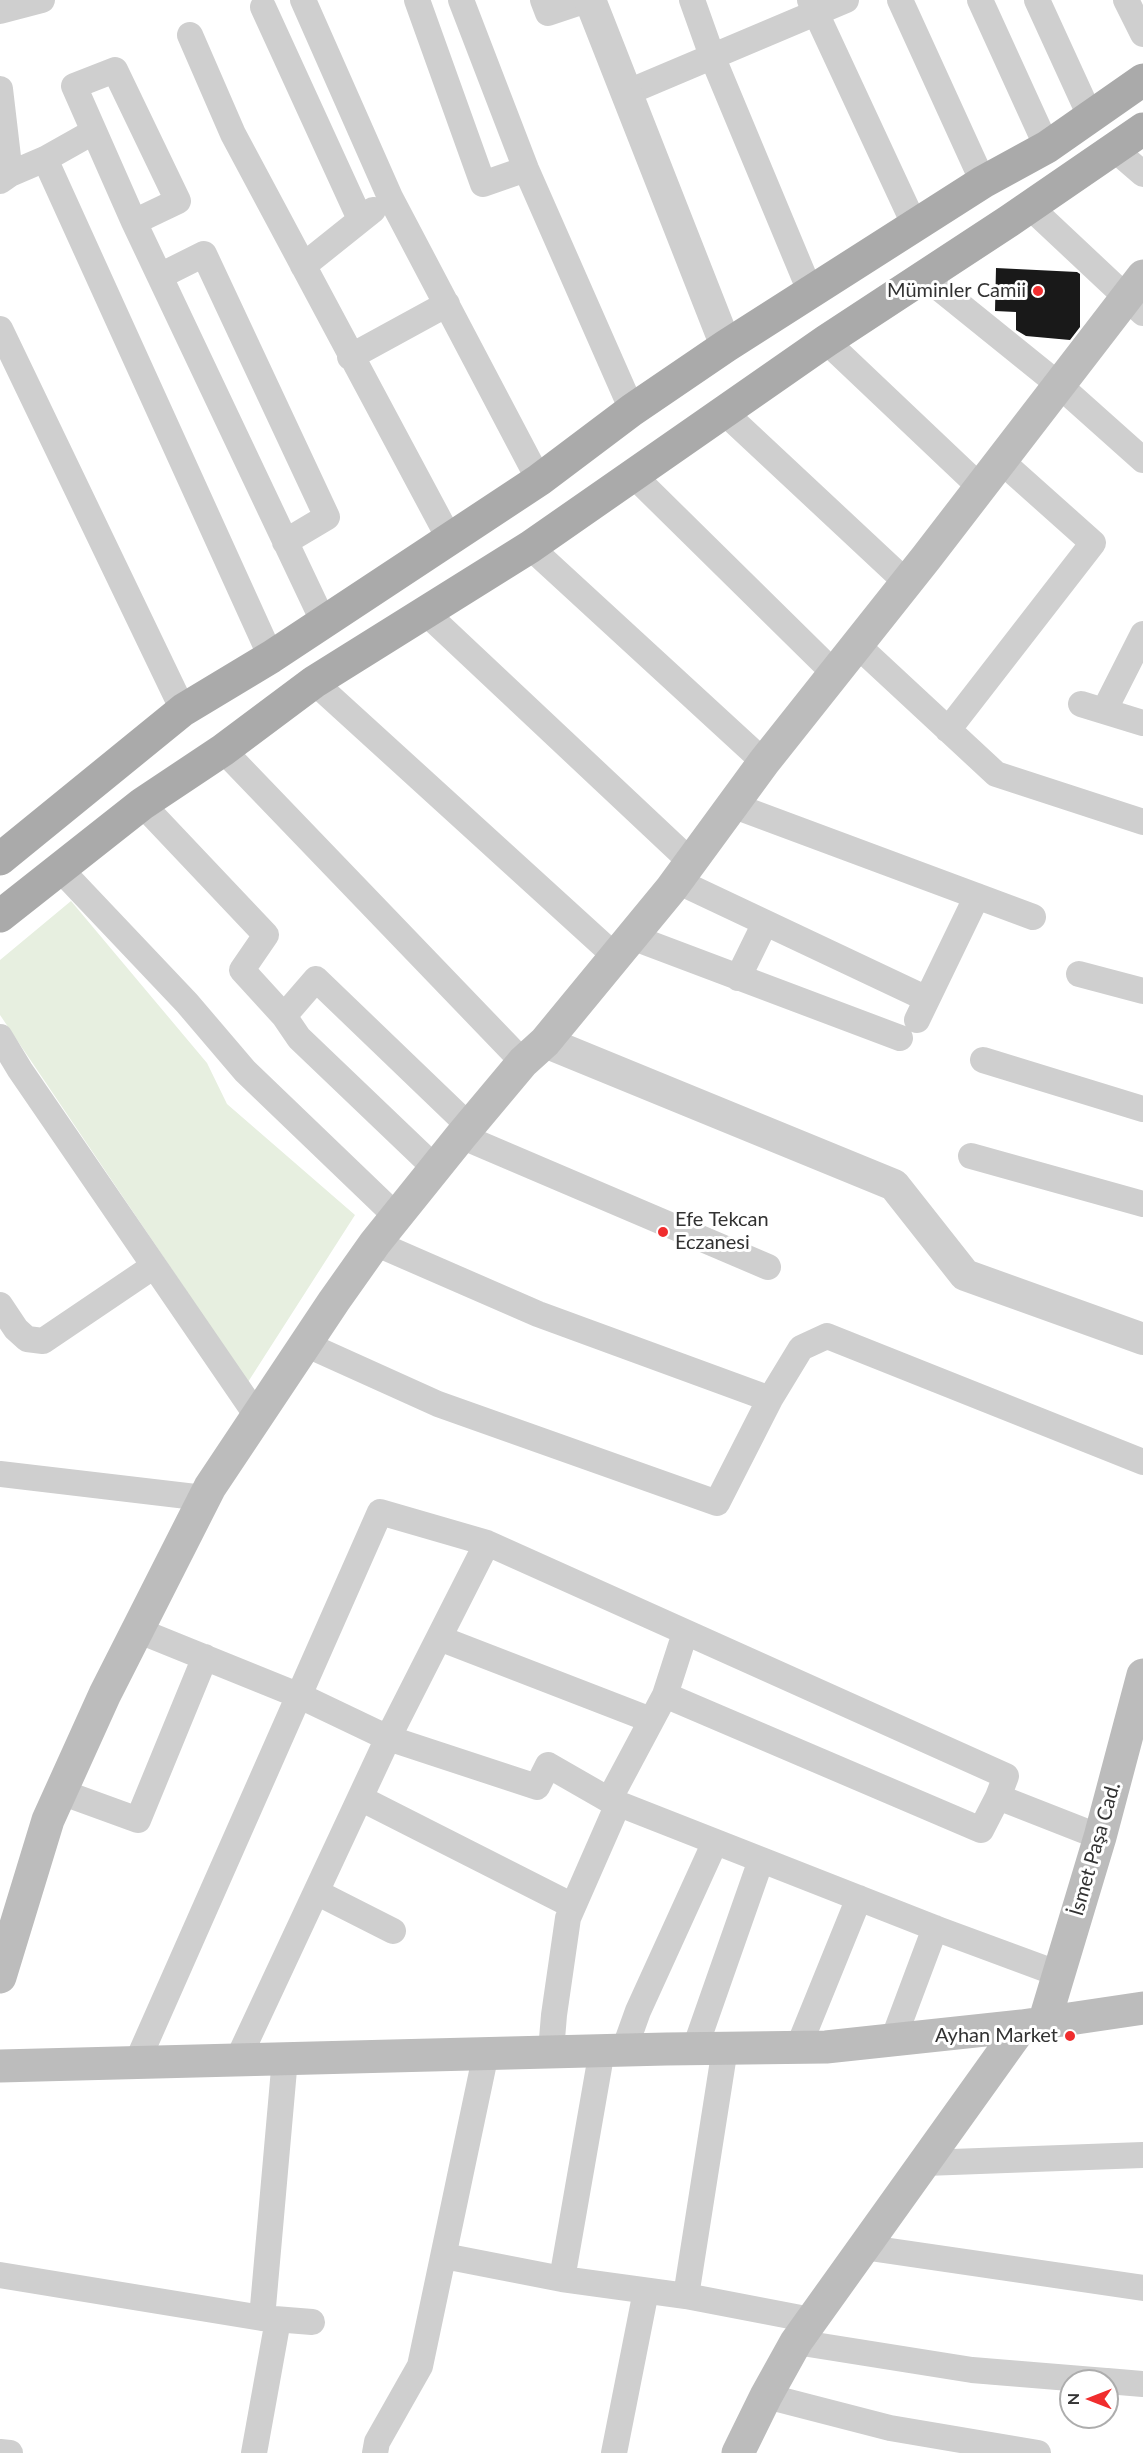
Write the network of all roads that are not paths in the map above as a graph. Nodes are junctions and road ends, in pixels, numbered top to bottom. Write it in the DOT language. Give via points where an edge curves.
graph roads {
  1 [pos="42,0"];
  2 [pos="303,0"];
  3 [pos="417,0"];
  4 [pos="461,0"];
  5 [pos="543,0"];
  6 [pos="588,0"];
  7 [pos="692,0"];
  8 [pos="846,0"];
  9 [pos="900,0"];
  10 [pos="980,0"];
  11 [pos="1038,0"];
  12 [pos="1126,0"];
  13 [pos="812,6"];
  14 [pos="263,8"];
  15 [pos="0,11"];
  16 [pos="1143,34"];
  17 [pos="190,36"];
  18 [pos="712,56"];
  19 [pos="1143,80"];
  20 [pos="0,89"];
  21 [pos="626,93"];
  22 [pos="0,98"];
  23 [pos="1091,117"];
  24 [pos="1143,129"];
  25 [pos="93,132"];
  26 [pos="1047,147"];
  27 [pos="1114,149"];
  28 [pos="45,159"];
  29 [pos="526,169"];
  30 [pos="1143,174"];
  31 [pos="5,177"];
  32 [pos="983,182"];
  33 [pos="390,197"];
  34 [pos="1030,207"];
  35 [pos="360,219"];
  36 [pos="134,222"];
  37 [pos="915,226"];
  38 [pos="303,266"];
  39 [pos="160,276"];
  40 [pos="924,276"];
  41 [pos="810,291"];
  42 [pos="1137,296"];
  43 [pos="447,304"];
  44 [pos="0,329"];
  45 [pos="826,341"];
  46 [pos="726,346"];
  47 [pos="350,357"];
  48 [pos="1059,385"];
  49 [pos="632,410"];
  50 [pos="725,412"];
  51 [pos="1000,460"];
  52 [pos="1143,460"];
  53 [pos="633,475"];
  54 [pos="538,480"];
  55 [pos="980,487"];
  56 [pos="449,538"];
  57 [pos="285,542"];
  58 [pos="530,547"];
  59 [pos="907,582"];
  60 [pos="425,612"];
  61 [pos="324,623"];
  62 [pos="1143,634"];
  63 [pos="857,645"];
  64 [pos="271,657"];
  65 [pos="834,673"];
  66 [pos="314,681"];
  67 [pos="183,710"];
  68 [pos="1143,723"];
  69 [pos="948,730"];
  70 [pos="223,750"];
  71 [pos="764,762"];
  72 [pos="142,804"];
  73 [pos="732,805"];
  74 [pos="1143,822"];
  75 [pos="0,859"];
  76 [pos="60,869"];
  77 [pos="684,872"];
  78 [pos="977,896"];
  79 [pos="0,916"];
  80 [pos="1033,917"];
  81 [pos="765,923"];
  82 [pos="624,947"];
  83 [pos="1079,974"];
  84 [pos="738,978"];
  85 [pos="1143,991"];
  86 [pos="284,1016"];
  87 [pos="914,1019"];
  88 [pos="0,1038"];
  89 [pos="534,1052"];
  90 [pos="983,1060"];
  91 [pos="10,1076"];
  92 [pos="1143,1109"];
  93 [pos="465,1132"];
  94 [pos="970,1156"];
  95 [pos="435,1168"];
  96 [pos="1143,1204"];
  97 [pos="396,1216"];
  98 [pos="375,1243"];
  99 [pos="154,1266"];
  100 [pos="768,1267"];
  101 [pos="0,1305"];
  102 [pos="1143,1339"];
  103 [pos="305,1344"];
  104 [pos="770,1399"];
  105 [pos="257,1416"];
  106 [pos="1143,1462"];
  107 [pos="0,1474"];
  108 [pos="204,1498"];
  109 [pos="487,1542"];
  110 [pos="137,1630"];
  111 [pos="685,1633"];
  112 [pos="439,1638"];
  113 [pos="205,1657"];
  114 [pos="1143,1675"];
  115 [pos="666,1695"];
  116 [pos="300,1696"];
  117 [pos="651,1720"];
  118 [pos="388,1738"];
  119 [pos="61,1792"];
  120 [pos="998,1797"];
  121 [pos="360,1798"];
  122 [pos="614,1802"];
  123 [pos="1100,1837"];
  124 [pos="715,1842"];
  125 [pos="761,1860"];
  126 [pos="316,1892"];
  127 [pos="860,1898"];
  128 [pos="573,1906"];
  129 [pos="935,1928"];
  130 [pos="393,1931"];
  131 [pos="1059,1974"];
  132 [pos="0,1977"];
  133 [pos="1143,2008"];
  134 [pos="1033,2024"];
  135 [pos="893,2040"];
  136 [pos="710,2048"];
  137 [pos="798,2048"];
  138 [pos="613,2050"];
  139 [pos="551,2051"];
  140 [pos="486,2053"];
  141 [pos="285,2058"];
  142 [pos="238,2059"];
  143 [pos="137,2062"];
  144 [pos="0,2066"];
  145 [pos="1143,2155"];
  146 [pos="925,2163"];
  147 [pos="863,2247"];
  148 [pos="444,2256"];
  149 [pos="0,2275"];
  150 [pos="562,2278"];
  151 [pos="1143,2288"];
  152 [pos="646,2291"];
  153 [pos="686,2296"];
  154 [pos="270,2319"];
  155 [pos="312,2322"];
  156 [pos="804,2331"];
  157 [pos="1059,2377"];
  158 [pos="1119,2382"];
  159 [pos="1143,2384"];
  160 [pos="766,2396"];
  161 [pos="979,2448"];
  162 [pos="0,2452"];
  163 [pos="10,2453"];
  164 [pos="254,2453"];
  165 [pos="375,2453"];
  166 [pos="614,2453"];
  167 [pos="738,2453"];
  168 [pos="1038,2453"];
  1 -- 15 [label="street"];
  2 -- 33 [label="street"];
  3 -- 29 [label="street" via="483,184"];
  4 -- 29 [label="street"];
  5 -- 6 [label="street" via="548,13"];
  6 -- 21 [label="street"];
  7 -- 18 [label="street"];
  8 -- 13 [label="street"];
  9 -- 32 [label="street"];
  10 -- 26 [label="street"];
  11 -- 23 [label="street"];
  12 -- 16 [label="street"];
  13 -- 18 [label="street"];
  13 -- 37 [label="street"];
  14 -- 35 [label="street"];
  17 -- 38 [label="street" via="233,134"];
  18 -- 21 [label="street"];
  18 -- 41 [label="street"];
  19 -- 23 [label="main road"];
  20 -- 22 [label="street"];
  21 -- 46 [label="street"];
  22 -- 31 [label="street"];
  23 -- 26 [label="main road"];
  24 -- 27 [label="main road"];
  25 -- 28 [label="street"];
  25 -- 36 [label="street"];
  25 -- 36 [label="street" via="74,86 115,70 178,201"];
  26 -- 32 [label="main road"];
  27 -- 30 [label="street"];
  27 -- 34 [label="main road"];
  28 -- 31 [label="street"];
  28 -- 64 [label="street"];
  29 -- 49 [label="street"];
  32 -- 37 [label="main road"];
  33 -- 35 [label="street"];
  33 -- 43 [label="street"];
  34 -- 40 [label="main road"];
  34 -- 42 [label="street"];
  35 -- 38 [label="street"];
  36 -- 39 [label="street"];
  37 -- 41 [label="main road"];
  38 -- 47 [label="street"];
  39 -- 57 [label="street"];
  39 -- 57 [label="street" via="204,254 327,517"];
  40 -- 45 [label="main road"];
  40 -- 48 [label="street"];
  41 -- 46 [label="main road"];
  42 -- 48 [label="main road"];
  43 -- 47 [label="street"];
  43 -- 54 [label="street"];
  44 -- 67 [label="street"];
  45 -- 50 [label="main road"];
  45 -- 55 [label="street"];
  46 -- 49 [label="main road"];
  47 -- 56 [label="street"];
  48 -- 51 [label="main road"];
  48 -- 52 [label="street"];
  49 -- 54 [label="main road"];
  50 -- 53 [label="main road"];
  50 -- 59 [label="street"];
  51 -- 55 [label="main road"];
  51 -- 69 [label="street" via="1093,543"];
  53 -- 58 [label="main road"];
  53 -- 65 [label="street"];
  54 -- 56 [label="main road"];
  55 -- 59 [label="main road"];
  56 -- 61 [label="main road"];
  57 -- 61 [label="street"];
  58 -- 60 [label="main road"];
  58 -- 71 [label="street"];
  59 -- 63 [label="main road"];
  60 -- 66 [label="main road"];
  60 -- 77 [label="street"];
  61 -- 64 [label="main road"];
  62 -- 68 [label="street" via="1092,708"];
  63 -- 65 [label="main road"];
  63 -- 69 [label="street"];
  64 -- 67 [label="main road"];
  65 -- 71 [label="main road"];
  66 -- 70 [label="main road"];
  66 -- 82 [label="street"];
  67 -- 75 [label="main road"];
  69 -- 74 [label="street" via="996,774"];
  70 -- 72 [label="main road"];
  70 -- 89 [label="street"];
  71 -- 73 [label="main road"];
  72 -- 76 [label="main road"];
  72 -- 86 [label="street" via="266,935 242,970"];
  73 -- 77 [label="main road"];
  73 -- 78 [label="street"];
  76 -- 79 [label="main road"];
  76 -- 97 [label="street" via="187,1003 245,1071"];
  77 -- 81 [label="street"];
  77 -- 82 [label="main road"];
  78 -- 80 [label="street"];
  78 -- 87 [label="street"];
  81 -- 84 [label="street"];
  81 -- 87 [label="street"];
  82 -- 84 [label="street"];
  82 -- 89 [label="main road"];
  83 -- 85 [label="street"];
  84 -- 87 [label="street"];
  86 -- 93 [label="street" via="316,979"];
  86 -- 95 [label="street" via="299,1038"];
  88 -- 91 [label="street"];
  89 -- 93 [label="main road"];
  89 -- 102 [label="street" via="894,1185 964,1275"];
  90 -- 92 [label="street"];
  91 -- 99 [label="street"];
  93 -- 95 [label="main road"];
  93 -- 100 [label="street"];
  94 -- 96 [label="street"];
  95 -- 97 [label="main road"];
  97 -- 98 [label="main road"];
  98 -- 103 [label="main road"];
  98 -- 104 [label="street" via="538,1314"];
  99 -- 101 [label="street" via="43,1341 27,1340"];
  99 -- 105 [label="street"];
  103 -- 104 [label="street" via="438,1404 717,1503"];
  103 -- 105 [label="main road"];
  104 -- 106 [label="street" via="801,1348 827,1336"];
  105 -- 108 [label="main road"];
  107 -- 108 [label="street"];
  108 -- 110 [label="main road"];
  109 -- 111 [label="street"];
  109 -- 112 [label="street"];
  109 -- 116 [label="street" via="380,1512"];
  110 -- 113 [label="street"];
  110 -- 119 [label="main road"];
  111 -- 115 [label="street"];
  111 -- 120 [label="street" via="1006,1776"];
  112 -- 117 [label="street"];
  112 -- 118 [label="street"];
  113 -- 116 [label="street"];
  113 -- 119 [label="street" via="138,1820"];
  114 -- 123 [label="main road, İsmet Paşa Cad."];
  115 -- 117 [label="street"];
  115 -- 120 [label="street" via="981,1830"];
  116 -- 118 [label="street"];
  116 -- 143 [label="street"];
  117 -- 122 [label="street"];
  118 -- 121 [label="street"];
  118 -- 122 [label="street" via="537,1787 548,1765"];
  119 -- 132 [label="main road" via="48,1820"];
  120 -- 123 [label="street"];
  121 -- 126 [label="street"];
  121 -- 128 [label="street"];
  122 -- 124 [label="street"];
  122 -- 128 [label="street"];
  123 -- 131 [label="main road, İsmet Paşa Cad."];
  124 -- 125 [label="street"];
  124 -- 138 [label="street" via="638,2011"];
  125 -- 127 [label="street"];
  125 -- 136 [label="street"];
  126 -- 130 [label="street"];
  126 -- 142 [label="street"];
  127 -- 129 [label="street"];
  127 -- 137 [label="street"];
  128 -- 139 [label="street" via="568,1918"];
  129 -- 131 [label="street"];
  129 -- 135 [label="street"];
  131 -- 134 [label="main road, İsmet Paşa Cad."];
  133 -- 134 [label="main road"];
  134 -- 135 [label="main road"];
  134 -- 146 [label="main road, İsmet Paşa Cad."];
  135 -- 137 [label="main road"];
  136 -- 137 [label="main road"];
  136 -- 138 [label="main road"];
  136 -- 153 [label="street"];
  138 -- 139 [label="main road"];
  138 -- 150 [label="street"];
  139 -- 140 [label="main road"];
  140 -- 141 [label="main road"];
  140 -- 148 [label="street"];
  141 -- 142 [label="main road"];
  141 -- 154 [label="street"];
  142 -- 143 [label="main road"];
  143 -- 144 [label="main road"];
  145 -- 146 [label="street"];
  146 -- 147 [label="main road, İsmet Paşa Cad."];
  147 -- 151 [label="street"];
  147 -- 156 [label="main road, İsmet Paşa Cad."];
  148 -- 150 [label="street"];
  148 -- 165 [label="street" via="420,2367 377,2442"];
  149 -- 154 [label="street"];
  150 -- 152 [label="street"];
  152 -- 153 [label="street"];
  152 -- 166 [label="street"];
  153 -- 156 [label="street"];
  154 -- 155 [label="street"];
  154 -- 164 [label="street"];
  156 -- 157 [label="street" via="972,2370"];
  156 -- 160 [label="main road, İsmet Paşa Cad."];
  158 -- 159 [label="street"];
  160 -- 161 [label="street"];
  160 -- 167 [label="main road, İsmet Paşa Cad."];
  161 -- 168 [label="street"];
  162 -- 163 [label="street"];
}
